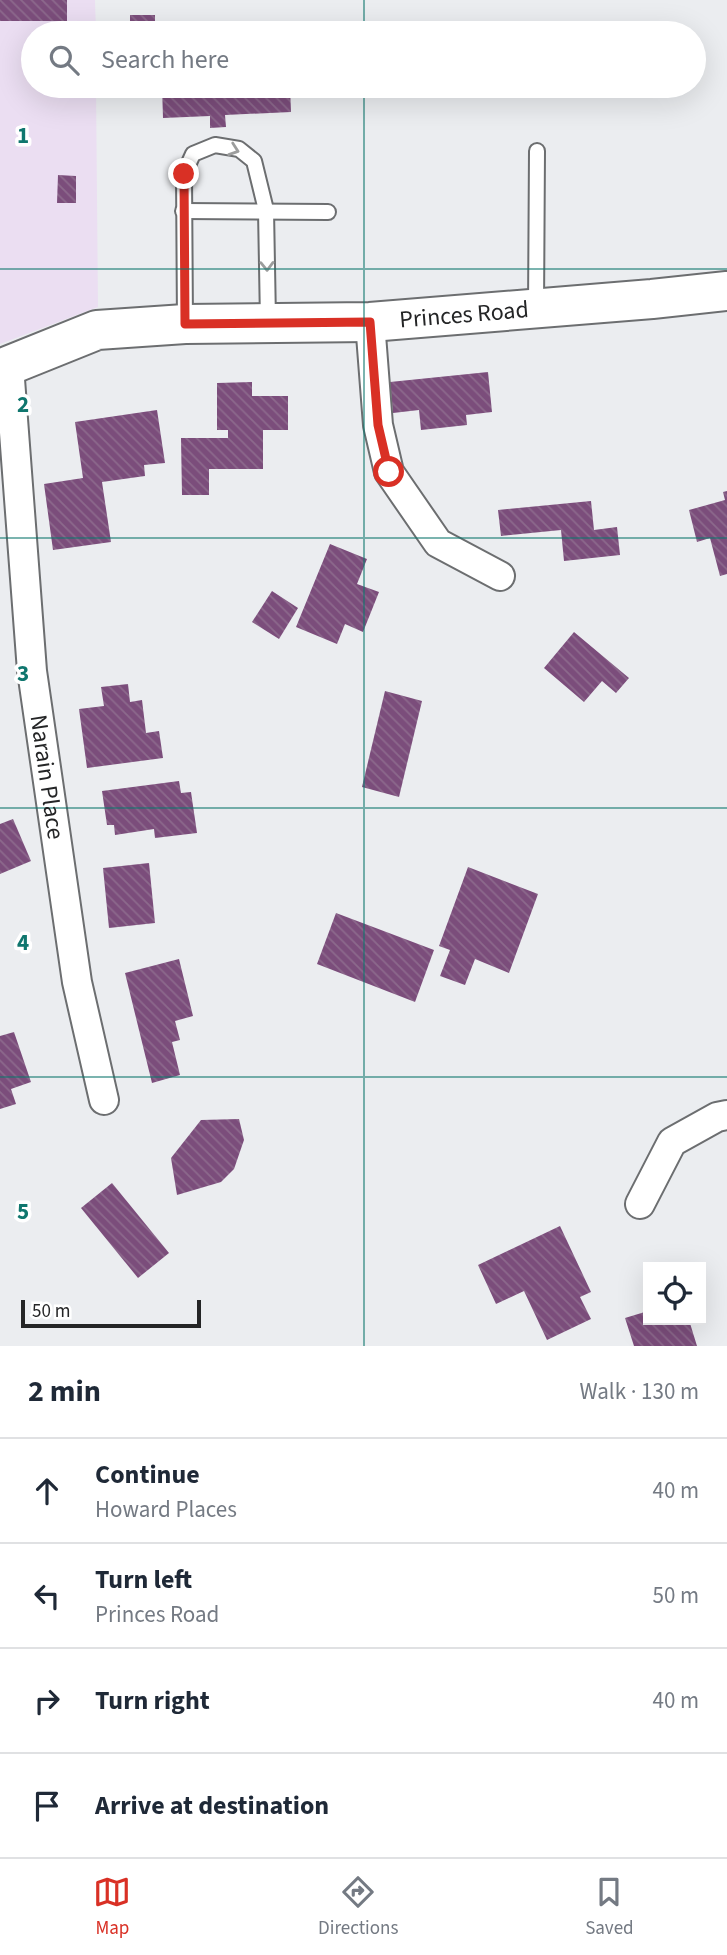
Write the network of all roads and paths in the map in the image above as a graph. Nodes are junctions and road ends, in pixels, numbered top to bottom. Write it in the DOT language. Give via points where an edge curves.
graph roads {
  1 [pos="537,151"];
  2 [pos="266,210"];
  3 [pos="183,211"];
  4 [pos="328,212"];
  5 [pos="727,291"];
  6 [pos="536,309"];
  7 [pos="268,322"];
  8 [pos="370,322"];
  9 [pos="185,324"];
  10 [pos="4,368"];
  11 [pos="500,576"];
  12 [pos="104,1100"];
  13 [pos="727,1115"];
  14 [pos="640,1204"];
  1 -- 6 [label="lane"];
  2 -- 3 [label="lane"];
  3 -- 2 [label="lane, one-way" via="184,174 193,154 215,145 239,149 254,161"];
  2 -- 4 [label="lane"];
  2 -- 7 [label="lane, one-way"];
  3 -- 9 [label="lane"];
  5 -- 6 [label="main road, Princes Road"];
  6 -- 8 [label="main road, Princes Road"];
  7 -- 8 [label="main road, Princes Road"];
  7 -- 9 [label="main road, Princes Road"];
  8 -- 11 [label="street" via="378,425 389,472 438,543"];
  9 -- 10 [label="main road, Princes Road" via="97,330"];
  10 -- 12 [label="street, Narain Place" via="32,671 77,982"];
  13 -- 14 [label="street" via="672,1142"];
}
